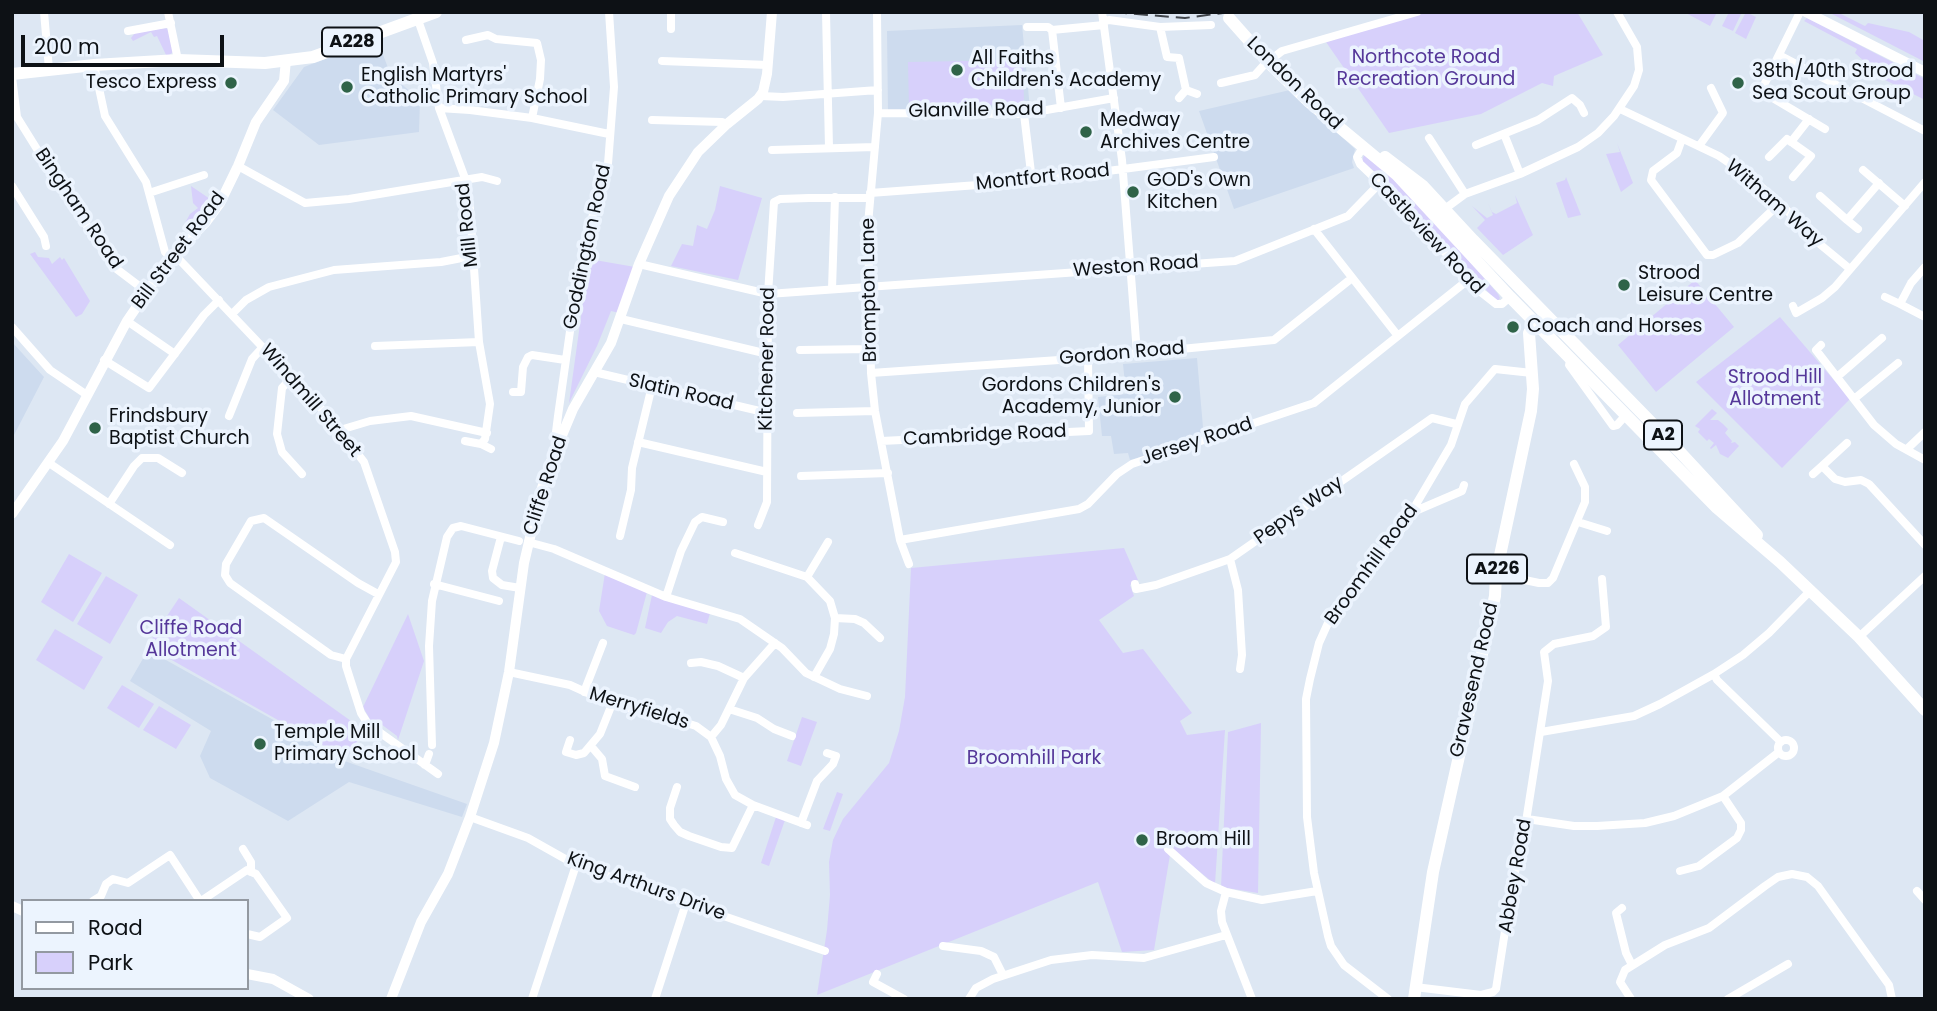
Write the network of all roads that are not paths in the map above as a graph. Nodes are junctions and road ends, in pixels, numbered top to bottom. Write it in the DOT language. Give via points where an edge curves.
graph roads {
  1 [pos="44,12"];
  2 [pos="168,12"];
  3 [pos="436,12"];
  4 [pos="609,12"];
  5 [pos="671,12"];
  6 [pos="772,12"];
  7 [pos="826,12"];
  8 [pos="877,12"];
  9 [pos="1417,12"];
  10 [pos="1617,12"];
  11 [pos="1800,12"];
  12 [pos="1806,12"];
  13 [pos="417,17"];
  14 [pos="1229,18"];
  15 [pos="1103,20"];
  16 [pos="171,23"];
  17 [pos="1211,25"];
  18 [pos="1027,27"];
  19 [pos="1160,27"];
  20 [pos="671,29"];
  21 [pos="1052,30"];
  22 [pos="128,31"];
  23 [pos="466,40"];
  24 [pos="1779,55"];
  25 [pos="178,60"];
  26 [pos="286,60"];
  27 [pos="662,61"];
  28 [pos="1268,62"];
  29 [pos="94,65"];
  30 [pos="768,65"];
  31 [pos="49,69"];
  32 [pos="1925,72"];
  33 [pos="12,76"];
  34 [pos="1221,83"];
  35 [pos="1710,88"];
  36 [pos="878,90"];
  37 [pos="1186,90"];
  38 [pos="828,93"];
  39 [pos="1197,94"];
  40 [pos="761,96"];
  41 [pos="1114,98"];
  42 [pos="1179,98"];
  43 [pos="439,108"];
  44 [pos="1061,108"];
  45 [pos="1619,109"];
  46 [pos="878,113"];
  47 [pos="1584,113"];
  48 [pos="1024,114"];
  49 [pos="532,118"];
  50 [pos="1809,119"];
  51 [pos="652,120"];
  52 [pos="727,124"];
  53 [pos="1825,129"];
  54 [pos="1925,131"];
  55 [pos="609,134"];
  56 [pos="1504,134"];
  57 [pos="1429,138"];
  58 [pos="1682,139"];
  59 [pos="1791,142"];
  60 [pos="1476,145"];
  61 [pos="1699,146"];
  62 [pos="875,147"];
  63 [pos="1363,147"];
  64 [pos="829,148"];
  65 [pos="772,150"];
  66 [pos="1214,157"];
  67 [pos="1769,157"];
  68 [pos="238,166"];
  69 [pos="1123,169"];
  70 [pos="1863,170"];
  71 [pos="1520,174"];
  72 [pos="204,175"];
  73 [pos="1793,177"];
  74 [pos="466,181"];
  75 [pos="497,181"];
  76 [pos="1032,181"];
  77 [pos="1925,182"];
  78 [pos="1380,183"];
  79 [pos="1879,183"];
  80 [pos="12,186"];
  81 [pos="149,193"];
  82 [pos="1465,194"];
  83 [pos="870,195"];
  84 [pos="1819,196"];
  85 [pos="835,197"];
  86 [pos="774,202"];
  87 [pos="1780,203"];
  88 [pos="1905,206"];
  89 [pos="1441,212"];
  90 [pos="1847,220"];
  91 [pos="1314,229"];
  92 [pos="1858,229"];
  93 [pos="46,246"];
  94 [pos="172,256"];
  95 [pos="472,256"];
  96 [pos="639,264"];
  97 [pos="1130,267"];
  98 [pos="1925,267"];
  99 [pos="1850,269"];
  100 [pos="1352,278"];
  101 [pos="1468,280"];
  102 [pos="869,288"];
  103 [pos="832,289"];
  104 [pos="147,292"];
  105 [pos="1515,292"];
  106 [pos="768,294"];
  107 [pos="1885,297"];
  108 [pos="219,300"];
  109 [pos="1900,304"];
  110 [pos="1793,306"];
  111 [pos="232,314"];
  112 [pos="1539,316"];
  113 [pos="1925,317"];
  114 [pos="621,319"];
  115 [pos="127,321"];
  116 [pos="12,327"];
  117 [pos="1398,336"];
  118 [pos="1881,338"];
  119 [pos="479,342"];
  120 [pos="375,346"];
  121 [pos="1816,346"];
  122 [pos="263,347"];
  123 [pos="870,349"];
  124 [pos="800,350"];
  125 [pos="1137,353"];
  126 [pos="1584,353"];
  127 [pos="175,354"];
  128 [pos="768,354"];
  129 [pos="1088,358"];
  130 [pos="565,360"];
  131 [pos="103,363"];
  132 [pos="1898,363"];
  133 [pos="594,372"];
  134 [pos="871,373"];
  135 [pos="1532,373"];
  136 [pos="292,377"];
  137 [pos="1837,377"];
  138 [pos="652,386"];
  139 [pos="513,392"];
  140 [pos="87,395"];
  141 [pos="1854,399"];
  142 [pos="875,411"];
  143 [pos="768,413"];
  144 [pos="797,413"];
  145 [pos="1626,415"];
  146 [pos="229,416"];
  147 [pos="1651,423"];
  148 [pos="1457,424"];
  149 [pos="340,430"];
  150 [pos="1925,432"];
  151 [pos="484,438"];
  152 [pos="560,438"];
  153 [pos="465,441"];
  154 [pos="881,441"];
  155 [pos="638,442"];
  156 [pos="1847,443"];
  157 [pos="491,449"];
  158 [pos="1907,449"];
  159 [pos="303,459"];
  160 [pos="1925,460"];
  161 [pos="49,463"];
  162 [pos="1574,464"];
  163 [pos="295,466"];
  164 [pos="1822,466"];
  165 [pos="1680,470"];
  166 [pos="767,472"];
  167 [pos="182,473"];
  168 [pos="888,473"];
  169 [pos="302,474"];
  170 [pos="1813,474"];
  171 [pos="801,476"];
  172 [pos="1464,485"];
  173 [pos="110,504"];
  174 [pos="1413,512"];
  175 [pos="12,514"];
  176 [pos="762,515"];
  177 [pos="773,519"];
  178 [pos="723,522"];
  179 [pos="1578,522"];
  180 [pos="758,525"];
  181 [pos="1607,531"];
  182 [pos="620,536"];
  183 [pos="501,537"];
  184 [pos="900,540"];
  185 [pos="523,542"];
  186 [pos="828,542"];
  187 [pos="170,545"];
  188 [pos="1925,545"];
  189 [pos="735,553"];
  190 [pos="1230,559"];
  191 [pos="1780,562"];
  192 [pos="909,564"];
  193 [pos="1496,574"];
  194 [pos="1925,576"];
  195 [pos="807,577"];
  196 [pos="1602,579"];
  197 [pos="434,584"];
  198 [pos="1135,584"];
  199 [pos="520,588"];
  200 [pos="1810,591"];
  201 [pos="378,594"];
  202 [pos="666,597"];
  203 [pos="499,601"];
  204 [pos="835,618"];
  205 [pos="1860,637"];
  206 [pos="880,638"];
  207 [pos="603,643"];
  208 [pos="775,643"];
  209 [pos="346,659"];
  210 [pos="691,663"];
  211 [pos="1240,669"];
  212 [pos="509,672"];
  213 [pos="1714,674"];
  214 [pos="814,677"];
  215 [pos="744,678"];
  216 [pos="584,692"];
  217 [pos="867,696"];
  218 [pos="612,704"];
  219 [pos="729,709"];
  220 [pos="1925,710"];
  221 [pos="1541,732"];
  222 [pos="792,736"];
  223 [pos="711,737"];
  224 [pos="569,740"];
  225 [pos="1782,742"];
  226 [pos="592,746"];
  227 [pos="556,748"];
  228 [pos="566,752"];
  229 [pos="827,752"];
  230 [pos="1779,752"];
  231 [pos="425,765"];
  232 [pos="438,774"];
  233 [pos="635,787"];
  234 [pos="677,787"];
  235 [pos="1723,796"];
  236 [pos="753,805"];
  237 [pos="470,817"];
  238 [pos="1527,819"];
  239 [pos="243,849"];
  240 [pos="1168,849"];
  241 [pos="576,865"];
  242 [pos="1680,871"];
  243 [pos="251,872"];
  244 [pos="1317,891"];
  245 [pos="1917,891"];
  246 [pos="1226,892"];
  247 [pos="97,898"];
  248 [pos="199,899"];
  249 [pos="203,899"];
  250 [pos="1925,900"];
  251 [pos="686,903"];
  252 [pos="1615,911"];
  253 [pos="248,935"];
  254 [pos="1226,935"];
  255 [pos="943,946"];
  256 [pos="825,951"];
  257 [pos="1788,964"];
  258 [pos="1632,965"];
  259 [pos="248,974"];
  260 [pos="877,974"];
  261 [pos="1003,975"];
  262 [pos="1414,993"];
  263 [pos="309,999"];
  264 [pos="391,999"];
  265 [pos="532,999"];
  266 [pos="655,999"];
  267 [pos="904,999"];
  268 [pos="969,999"];
  269 [pos="1252,999"];
  270 [pos="1388,999"];
  271 [pos="1631,999"];
  272 [pos="1728,999"];
  273 [pos="1892,999"];
  1 -- 31 [label="street"];
  2 -- 16 [label="street"];
  3 -- 13 [label="main road, A228"];
  4 -- 55 [label="street, Goddington Road" via="614,87"];
  5 -- 20 [label="street"];
  6 -- 30 [label="street"];
  7 -- 38 [label="street"];
  8 -- 36 [label="street, Brompton Lane"];
  9 -- 28 [label="street" via="1282,51"];
  10 -- 45 [label="street" via="1637,47 1639,66 1636,83"];
  11 -- 24 [label="street"];
  12 -- 32 [label="street"];
  13 -- 26 [label="main road, A228" via="323,54"];
  13 -- 43 [label="street, Mill Road" via="433,63"];
  14 -- 28 [label="main road, London Road / A2"];
  15 -- 19 [label="street"];
  15 -- 21 [label="street"];
  15 -- 41 [label="street"];
  16 -- 22 [label="street"];
  16 -- 25 [label="street"];
  17 -- 19 [label="street"];
  18 -- 21 [label="street"];
  19 -- 37 [label="street" via="1167,57 1179,58"];
  21 -- 44 [label="street"];
  23 -- 49 [label="street" via="488,35 537,43 540,79"];
  24 -- 50 [label="street" via="1763,87 1766,94"];
  24 -- 54 [label="street"];
  25 -- 26 [label="main road, A228"];
  25 -- 29 [label="main road, A228"];
  26 -- 68 [label="main road, Bill Street Road" via="284,80 256,122"];
  27 -- 30 [label="street"];
  28 -- 34 [label="street" via="1255,75"];
  28 -- 63 [label="main road, London Road / A2"];
  29 -- 31 [label="main road, A228"];
  29 -- 81 [label="street" via="105,116"];
  30 -- 40 [label="street"];
  31 -- 33 [label="main road, A228"];
  33 -- 104 [label="street, Bingham Road" via="17,117 45,162 114,267"];
  35 -- 61 [label="street" via="1723,113"];
  36 -- 38 [label="street"];
  36 -- 46 [label="street, Brompton Lane"];
  37 -- 39 [label="street"];
  37 -- 42 [label="street"];
  38 -- 40 [label="street"];
  38 -- 64 [label="street"];
  40 -- 52 [label="street, Cliffe Road"];
  41 -- 44 [label="street, Glanville Road"];
  41 -- 69 [label="street"];
  43 -- 49 [label="street"];
  43 -- 74 [label="street, Mill Road"];
  44 -- 48 [label="street, Glanville Road"];
  45 -- 58 [label="street, Witham Way"];
  45 -- 71 [label="street" via="1579,146"];
  46 -- 48 [label="street, Glanville Road"];
  46 -- 62 [label="street, Brompton Lane"];
  47 -- 56 [label="street" via="1572,98"];
  48 -- 76 [label="street"];
  49 -- 55 [label="street"];
  50 -- 53 [label="street"];
  50 -- 59 [label="street"];
  51 -- 52 [label="street"];
  52 -- 96 [label="street, Cliffe Road" via="698,152 676,184"];
  55 -- 130 [label="street, Goddington Road" via="608,164 585,247"];
  56 -- 60 [label="street"];
  56 -- 71 [label="street"];
  57 -- 82 [label="street"];
  58 -- 61 [label="street, Witham Way"];
  58 -- 87 [label="street" via="1676,154 1652,173 1652,184 1707,254 1713,256 1738,243"];
  59 -- 67 [label="street" via="1787,139"];
  59 -- 73 [label="street" via="1811,156"];
  61 -- 87 [label="street, Witham Way" via="1752,179"];
  62 -- 64 [label="street"];
  62 -- 83 [label="street, Brompton Lane"];
  63 -- 78 [label="street, Castleview Road" via="1357,159"];
  63 -- 89 [label="main road, London Road / A2" via="1401,166"];
  64 -- 65 [label="street"];
  66 -- 69 [label="street, Montfort Road"];
  68 -- 74 [label="street" via="305,203"];
  68 -- 94 [label="main road, Bill Street Road" via="220,203"];
  69 -- 76 [label="street, Montfort Road"];
  69 -- 97 [label="street"];
  70 -- 79 [label="street"];
  71 -- 82 [label="street"];
  72 -- 81 [label="street" via="193,174"];
  74 -- 75 [label="street" via="482,177"];
  74 -- 95 [label="street, Mill Road"];
  76 -- 83 [label="street, Montfort Road"];
  77 -- 88 [label="street"];
  78 -- 91 [label="street, Weston Road" via="1350,216"];
  78 -- 101 [label="street, Castleview Road"];
  79 -- 88 [label="street"];
  79 -- 90 [label="street"];
  80 -- 93 [label="street"];
  81 -- 94 [label="street" via="165,252"];
  82 -- 89 [label="street"];
  83 -- 85 [label="street, Montfort Road"];
  83 -- 102 [label="street, Brompton Lane"];
  84 -- 90 [label="street"];
  85 -- 86 [label="street, Montfort Road"];
  85 -- 103 [label="street"];
  86 -- 106 [label="street, Kitchener Road"];
  87 -- 99 [label="street, Witham Way"];
  88 -- 99 [label="street"];
  89 -- 105 [label="main road, London Road / A2" via="1473,240 1490,267"];
  89 -- 105 [label="main road, London Road / A2" via="1476,260"];
  90 -- 92 [label="street"];
  91 -- 97 [label="street, Weston Road" via="1235,261"];
  91 -- 100 [label="street"];
  94 -- 104 [label="main road, Bill Street Road"];
  94 -- 108 [label="street, Windmill Street"];
  95 -- 111 [label="street" via="334,270 269,287"];
  95 -- 119 [label="street, Mill Road"];
  96 -- 106 [label="street, Weston Road"];
  96 -- 114 [label="street, Cliffe Road"];
  97 -- 102 [label="street, Weston Road"];
  97 -- 125 [label="street"];
  98 -- 109 [label="street"];
  99 -- 110 [label="street" via="1822,298 1796,313"];
  100 -- 117 [label="street"];
  100 -- 125 [label="street, Gordon Road" via="1275,340"];
  101 -- 105 [label="street, Castleview Road" via="1495,304"];
  101 -- 117 [label="street, Jersey Road"];
  102 -- 103 [label="street, Weston Road"];
  102 -- 123 [label="street, Brompton Lane"];
  103 -- 106 [label="street, Weston Road"];
  104 -- 115 [label="main road, Bill Street Road"];
  105 -- 112 [label="main road, London Road / A2"];
  106 -- 128 [label="street, Kitchener Road"];
  107 -- 109 [label="street"];
  108 -- 111 [label="street, Windmill Street"];
  108 -- 127 [label="street"];
  109 -- 113 [label="street"];
  111 -- 122 [label="street, Windmill Street"];
  112 -- 126 [label="main road, A2"];
  112 -- 135 [label="main road, Gravesend Road / A226" via="1529,333"];
  112 -- 145 [label="main road, A2" via="1571,358"];
  114 -- 128 [label="street"];
  114 -- 133 [label="street, Cliffe Road"];
  115 -- 127 [label="street"];
  115 -- 131 [label="main road, Bill Street Road"];
  116 -- 140 [label="street" via="52,372"];
  117 -- 184 [label="street, Jersey Road" via="1314,403 1132,464 1079,509"];
  118 -- 137 [label="street"];
  119 -- 120 [label="street"];
  119 -- 151 [label="street, Mill Road" via="490,404"];
  121 -- 137 [label="street"];
  122 -- 136 [label="street, Windmill Street"];
  122 -- 146 [label="street" via="251,359"];
  123 -- 124 [label="street"];
  123 -- 134 [label="street, Brompton Lane"];
  125 -- 129 [label="street, Gordon Road"];
  126 -- 145 [label="main road" via="1591,368 1631,410"];
  126 -- 147 [label="main road, A2"];
  127 -- 131 [label="street" via="149,388"];
  128 -- 143 [label="street, Kitchener Road"];
  129 -- 134 [label="street, Gordon Road"];
  129 -- 154 [label="street, Cambridge Road" via="1089,431"];
  130 -- 139 [label="street" via="528,357 521,392"];
  130 -- 152 [label="street, Goddington Road" via="556,428"];
  131 -- 140 [label="main road, Bill Street Road"];
  132 -- 141 [label="street"];
  133 -- 138 [label="street, Slatin Road"];
  133 -- 152 [label="street, Cliffe Road"];
  134 -- 142 [label="street, Brompton Lane"];
  135 -- 148 [label="street, Broomhill Road" via="1495,369 1465,404"];
  135 -- 193 [label="main road, Gravesend Road / A226" via="1531,411"];
  136 -- 149 [label="street, Windmill Street"];
  136 -- 163 [label="street" via="282,388 277,434 281,450"];
  137 -- 141 [label="street"];
  138 -- 143 [label="street, Slatin Road"];
  138 -- 155 [label="street"];
  140 -- 161 [label="main road, Bill Street Road"];
  141 -- 158 [label="street" via="1884,435"];
  142 -- 144 [label="street"];
  142 -- 154 [label="street, Brompton Lane"];
  143 -- 166 [label="street, Kitchener Road"];
  145 -- 165 [label="main road, A2"];
  147 -- 165 [label="main road" via="1648,427 1671,452"];
  147 -- 191 [label="main road, A2"];
  148 -- 174 [label="street, Broomhill Road" via="1451,445"];
  148 -- 190 [label="street, Pepys Way" via="1432,418"];
  149 -- 151 [label="street" via="411,416"];
  149 -- 201 [label="street, Windmill Street" via="364,462 395,552 396,562"];
  150 -- 158 [label="street"];
  151 -- 153 [label="street"];
  151 -- 157 [label="street"];
  152 -- 185 [label="street, Cliffe Road"];
  154 -- 168 [label="street, Brompton Lane"];
  155 -- 166 [label="street"];
  155 -- 182 [label="street"];
  156 -- 164 [label="street" via="1837,446"];
  158 -- 160 [label="street"];
  159 -- 163 [label="street"];
  161 -- 173 [label="street"];
  161 -- 175 [label="main road, Bill Street Road"];
  162 -- 179 [label="street" via="1585,487"];
  163 -- 169 [label="street"];
  164 -- 170 [label="street"];
  164 -- 188 [label="street" via="1835,479 1869,484"];
  165 -- 191 [label="main road, A2" via="1732,523"];
  166 -- 176 [label="street, Kitchener Road"];
  167 -- 173 [label="street" via="158,458 142,458"];
  168 -- 171 [label="street"];
  168 -- 184 [label="street, Brompton Lane"];
  172 -- 174 [label="street" via="1462,491"];
  173 -- 187 [label="street"];
  174 -- 244 [label="street, Broomhill Road" via="1337,608 1315,657 1306,699 1305,774"];
  176 -- 177 [label="street"];
  176 -- 180 [label="street, Kitchener Road"];
  178 -- 202 [label="street" via="702,517 695,522"];
  179 -- 181 [label="street"];
  179 -- 193 [label="street" via="1549,582"];
  183 -- 185 [label="street"];
  183 -- 197 [label="street" via="453,528"];
  183 -- 199 [label="street" via="493,578"];
  184 -- 192 [label="street, Brompton Lane"];
  185 -- 199 [label="street, Cliffe Road"];
  185 -- 202 [label="street" via="554,549"];
  186 -- 195 [label="street"];
  189 -- 195 [label="street"];
  190 -- 198 [label="street, Pepys Way" via="1156,584 1136,589"];
  190 -- 211 [label="street" via="1238,590"];
  191 -- 200 [label="main road, A2"];
  193 -- 262 [label="main road, Gravesend Road / A226" via="1495,596 1433,872"];
  194 -- 205 [label="street"];
  195 -- 204 [label="street" via="830,601"];
  196 -- 221 [label="street, Abbey Road" via="1606,627 1544,652 1548,681"];
  197 -- 203 [label="street"];
  197 -- 231 [label="street" via="430,749"];
  199 -- 212 [label="street, Cliffe Road"];
  200 -- 205 [label="main road, A2"];
  200 -- 213 [label="street" via="1769,633"];
  201 -- 209 [label="street, Windmill Street"];
  201 -- 209 [label="street" via="264,518 251,521 226,565 230,583 331,655"];
  202 -- 208 [label="street" via="740,619"];
  204 -- 206 [label="street" via="855,619"];
  204 -- 214 [label="street" via="830,649"];
  205 -- 220 [label="main road, A2"];
  207 -- 216 [label="street"];
  208 -- 214 [label="street"];
  208 -- 215 [label="street"];
  209 -- 231 [label="street" via="368,724"];
  210 -- 215 [label="street" via="718,666"];
  212 -- 216 [label="street, Merryfields" via="550,679"];
  212 -- 237 [label="street, Cliffe Road" via="494,743"];
  213 -- 221 [label="street" via="1634,716"];
  213 -- 225 [label="street"];
  214 -- 217 [label="street"];
  215 -- 219 [label="street"];
  216 -- 218 [label="street, Merryfields"];
  218 -- 223 [label="street, Merryfields" via="696,726"];
  218 -- 226 [label="street"];
  219 -- 222 [label="street"];
  219 -- 223 [label="street"];
  221 -- 238 [label="street, Abbey Road"];
  223 -- 236 [label="street, Merryfields" via="735,794"];
  224 -- 228 [label="street"];
  225 -- 230 [label="street"];
  225 -- 230 [label="street" via="1790,741 1794,749 1788,755"];
  226 -- 228 [label="street" via="581,755"];
  226 -- 233 [label="street" via="602,759 605,776"];
  227 -- 228 [label="street"];
  229 -- 236 [label="street, Merryfields" via="836,756 817,781 804,824"];
  230 -- 235 [label="street"];
  231 -- 232 [label="street"];
  234 -- 236 [label="street" via="670,808 674,825 680,832 721,847 732,848"];
  235 -- 238 [label="street" via="1674,816 1623,825 1574,826"];
  235 -- 242 [label="street" via="1741,823 1737,838 1700,871"];
  237 -- 241 [label="street, King Arthurs Drive" via="515,832"];
  237 -- 264 [label="street, Cliffe Road"];
  238 -- 262 [label="street, Abbey Road" via="1496,989 1481,995"];
  239 -- 243 [label="street"];
  240 -- 246 [label="street" via="1206,883"];
  241 -- 251 [label="street, King Arthurs Drive"];
  241 -- 265 [label="street"];
  243 -- 249 [label="street" via="247,870"];
  243 -- 253 [label="street" via="287,918 260,942"];
  244 -- 246 [label="street" via="1262,900"];
  244 -- 270 [label="street, Broomhill Road" via="1336,956"];
  245 -- 250 [label="street"];
  246 -- 254 [label="street" via="1221,914"];
  247 -- 248 [label="street" via="113,879 128,883 170,855"];
  251 -- 256 [label="street, King Arthurs Drive"];
  251 -- 266 [label="street"];
  252 -- 258 [label="street"];
  254 -- 261 [label="street" via="1144,958 1092,955 1051,960"];
  254 -- 269 [label="street"];
  255 -- 261 [label="street" via="995,957"];
  257 -- 272 [label="street"];
  258 -- 271 [label="street" via="1623,971 1620,981"];
  258 -- 273 [label="street" via="1670,942 1713,926 1778,877 1799,874 1821,889 1889,985"];
  259 -- 263 [label="main road" via="286,984"];
  260 -- 267 [label="street" via="873,982"];
  261 -- 268 [label="street" via="976,988"];
}
